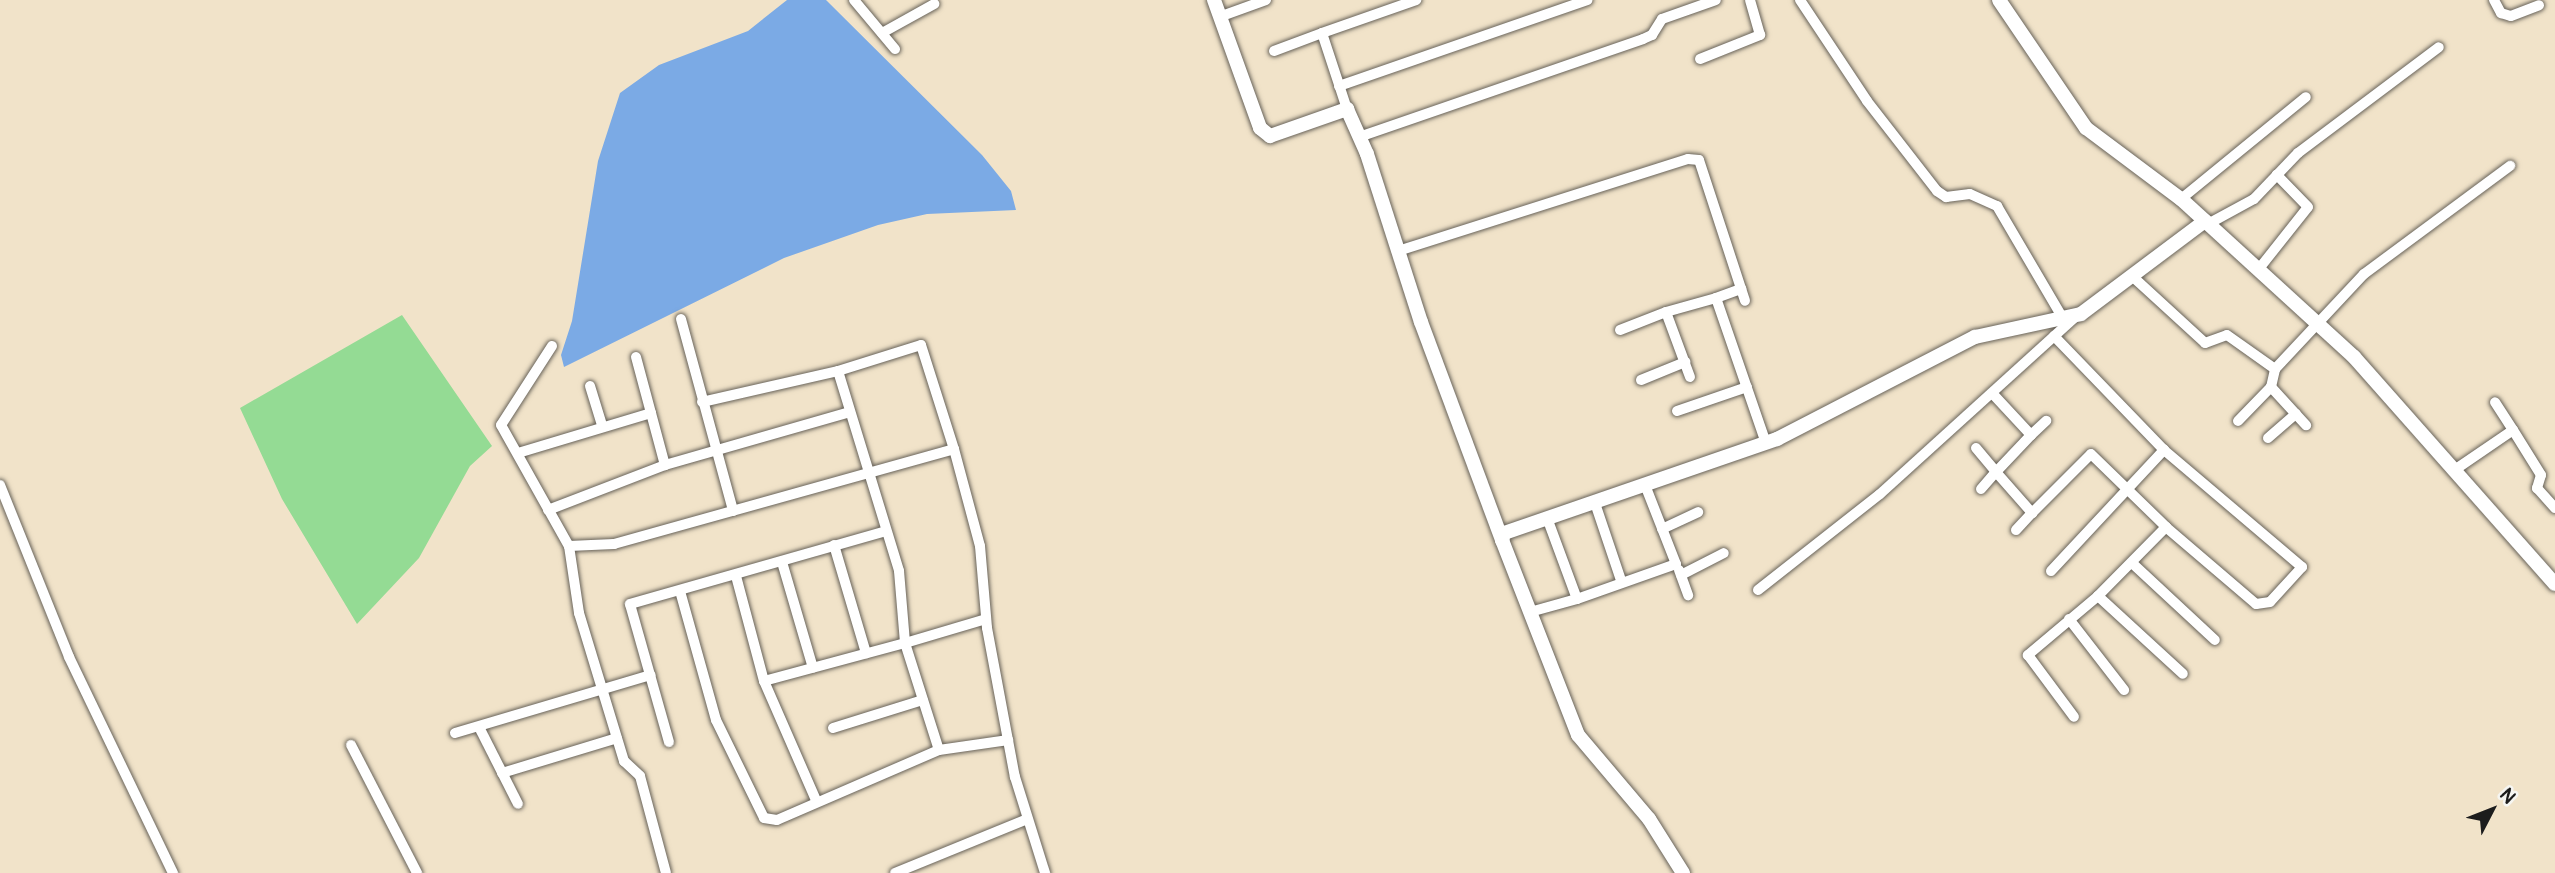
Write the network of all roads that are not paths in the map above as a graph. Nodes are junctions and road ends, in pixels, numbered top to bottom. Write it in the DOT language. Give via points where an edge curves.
graph roads {
  1 [pos="854,0"];
  2 [pos="1214,0"];
  3 [pos="1266,0"];
  4 [pos="1416,0"];
  5 [pos="1587,0"];
  6 [pos="1716,0"];
  7 [pos="1750,0"];
  8 [pos="1800,0"];
  9 [pos="1998,0"];
  10 [pos="2494,0"];
  11 [pos="934,4"];
  12 [pos="2539,5"];
  13 [pos="1219,17"];
  14 [pos="881,33"];
  15 [pos="1322,33"];
  16 [pos="2439,47"];
  17 [pos="895,49"];
  18 [pos="1274,51"];
  19 [pos="1700,59"];
  20 [pos="1339,86"];
  21 [pos="2306,97"];
  22 [pos="1347,109"];
  23 [pos="1359,137"];
  24 [pos="2510,166"];
  25 [pos="2277,175"];
  26 [pos="2181,199"];
  27 [pos="2207,223"];
  28 [pos="1398,251"];
  29 [pos="2258,270"];
  30 [pos="2132,276"];
  31 [pos="1741,289"];
  32 [pos="1716,298"];
  33 [pos="1745,301"];
  34 [pos="1666,312"];
  35 [pos="2069,316"];
  36 [pos="681,319"];
  37 [pos="2318,325"];
  38 [pos="1619,330"];
  39 [pos="2054,336"];
  40 [pos="552,346"];
  41 [pos="636,357"];
  42 [pos="1685,362"];
  43 [pos="2274,369"];
  44 [pos="838,371"];
  45 [pos="1690,377"];
  46 [pos="1641,380"];
  47 [pos="590,386"];
  48 [pos="1747,387"];
  49 [pos="2271,387"];
  50 [pos="1992,393"];
  51 [pos="702,402"];
  52 [pos="2495,402"];
  53 [pos="1678,411"];
  54 [pos="850,412"];
  55 [pos="651,413"];
  56 [pos="2296,414"];
  57 [pos="2046,421"];
  58 [pos="2238,421"];
  59 [pos="602,425"];
  60 [pos="2306,425"];
  61 [pos="2513,430"];
  62 [pos="2031,435"];
  63 [pos="2268,438"];
  64 [pos="1766,443"];
  65 [pos="1976,448"];
  66 [pos="954,449"];
  67 [pos="2164,450"];
  68 [pos="717,451"];
  69 [pos="518,453"];
  70 [pos="665,465"];
  71 [pos="2456,469"];
  72 [pos="1996,472"];
  73 [pos="867,474"];
  74 [pos="0,485"];
  75 [pos="1645,485"];
  76 [pos="1981,489"];
  77 [pos="2127,490"];
  78 [pos="1595,503"];
  79 [pos="2555,508"];
  80 [pos="548,510"];
  81 [pos="733,511"];
  82 [pos="1698,512"];
  83 [pos="2032,513"];
  84 [pos="1547,518"];
  85 [pos="2166,527"];
  86 [pos="1662,529"];
  87 [pos="2016,530"];
  88 [pos="886,531"];
  89 [pos="1502,540"];
  90 [pos="834,545"];
  91 [pos="569,546"];
  92 [pos="1724,553"];
  93 [pos="782,562"];
  94 [pos="2132,563"];
  95 [pos="1676,564"];
  96 [pos="2052,571"];
  97 [pos="1681,575"];
  98 [pos="736,576"];
  99 [pos="1622,583"];
  100 [pos="2555,584"];
  101 [pos="1758,590"];
  102 [pos="680,591"];
  103 [pos="1688,595"];
  104 [pos="2098,596"];
  105 [pos="1577,599"];
  106 [pos="1530,612"];
  107 [pos="986,619"];
  108 [pos="2069,619"];
  109 [pos="2215,640"];
  110 [pos="905,643"];
  111 [pos="866,653"];
  112 [pos="813,668"];
  113 [pos="2183,674"];
  114 [pos="651,675"];
  115 [pos="764,681"];
  116 [pos="602,690"];
  117 [pos="2124,690"];
  118 [pos="923,700"];
  119 [pos="2074,717"];
  120 [pos="479,727"];
  121 [pos="833,728"];
  122 [pos="455,733"];
  123 [pos="617,738"];
  124 [pos="1008,740"];
  125 [pos="669,742"];
  126 [pos="351,745"];
  127 [pos="939,750"];
  128 [pos="502,773"];
  129 [pos="816,800"];
  130 [pos="518,804"];
  131 [pos="1027,819"];
  132 [pos="173,873"];
  133 [pos="417,873"];
  134 [pos="666,873"];
  135 [pos="895,873"];
  136 [pos="1045,873"];
  137 [pos="1683,873"];
  1 -- 14 [label="street"];
  2 -- 13 [label="street"];
  3 -- 13 [label="street"];
  4 -- 15 [label="street"];
  5 -- 20 [label="street"];
  6 -- 23 [label="street" via="1662,19 1652,35 1643,39"];
  7 -- 19 [label="street" via="1760,35"];
  8 -- 35 [label="street" via="1867,101 1937,191 1946,197 1970,194 1997,206"];
  9 -- 26 [label="street" via="2086,128"];
  10 -- 12 [label="street" via="2501,13 2511,16"];
  11 -- 14 [label="street"];
  13 -- 22 [label="street" via="1260,128 1270,136"];
  14 -- 17 [label="street"];
  15 -- 18 [label="street"];
  15 -- 20 [label="street"];
  16 -- 25 [label="street" via="2298,153"];
  20 -- 22 [label="street"];
  21 -- 26 [label="street"];
  22 -- 23 [label="street"];
  23 -- 28 [label="street"];
  24 -- 37 [label="street" via="2364,274"];
  25 -- 27 [label="street" via="2234,214"];
  25 -- 29 [label="street" via="2308,207"];
  26 -- 27 [label="street"];
  27 -- 29 [label="street"];
  27 -- 30 [label="street"];
  28 -- 31 [label="street" via="1688,159 1699,160"];
  28 -- 89 [label="street"];
  29 -- 37 [label="street"];
  30 -- 35 [label="street"];
  30 -- 43 [label="street" via="2205,343 2227,335"];
  31 -- 32 [label="street"];
  31 -- 33 [label="street"];
  32 -- 34 [label="street"];
  32 -- 48 [label="street"];
  34 -- 38 [label="street"];
  34 -- 42 [label="street"];
  35 -- 39 [label="street"];
  35 -- 64 [label="street" via="1975,337"];
  36 -- 51 [label="street"];
  37 -- 43 [label="street"];
  37 -- 71 [label="street"];
  39 -- 50 [label="street"];
  39 -- 67 [label="street"];
  40 -- 69 [label="street" via="500,425"];
  41 -- 55 [label="street"];
  42 -- 45 [label="street"];
  42 -- 46 [label="street"];
  43 -- 49 [label="street"];
  44 -- 51 [label="street"];
  44 -- 54 [label="street"];
  44 -- 66 [label="street" via="921,345"];
  47 -- 59 [label="street"];
  48 -- 53 [label="street"];
  48 -- 64 [label="street"];
  49 -- 56 [label="street"];
  49 -- 58 [label="street"];
  50 -- 62 [label="street"];
  50 -- 101 [label="street" via="1880,494"];
  51 -- 68 [label="street"];
  52 -- 61 [label="street"];
  54 -- 68 [label="street"];
  54 -- 73 [label="street"];
  55 -- 59 [label="street"];
  55 -- 70 [label="street"];
  56 -- 60 [label="street"];
  56 -- 63 [label="street"];
  57 -- 62 [label="street"];
  59 -- 69 [label="street"];
  61 -- 71 [label="street"];
  61 -- 79 [label="street" via="2541,475 2537,488"];
  62 -- 72 [label="street"];
  64 -- 75 [label="street"];
  65 -- 72 [label="street"];
  66 -- 73 [label="street"];
  66 -- 107 [label="street" via="981,546"];
  67 -- 77 [label="street"];
  67 -- 85 [label="street" via="2302,567 2270,602 2256,604"];
  68 -- 70 [label="street"];
  68 -- 81 [label="street"];
  69 -- 80 [label="street"];
  70 -- 80 [label="street"];
  71 -- 100 [label="street"];
  72 -- 76 [label="street"];
  72 -- 83 [label="street"];
  73 -- 81 [label="street"];
  73 -- 88 [label="street"];
  74 -- 132 [label="street" via="69,657"];
  75 -- 78 [label="street"];
  75 -- 86 [label="street"];
  77 -- 83 [label="street" via="2091,454"];
  77 -- 85 [label="street"];
  77 -- 96 [label="street"];
  78 -- 84 [label="street"];
  78 -- 99 [label="street"];
  80 -- 91 [label="street"];
  81 -- 91 [label="street" via="614,544"];
  82 -- 86 [label="street"];
  83 -- 87 [label="street"];
  84 -- 89 [label="street" via="1514,527"];
  84 -- 105 [label="street"];
  85 -- 94 [label="street"];
  86 -- 95 [label="street"];
  88 -- 90 [label="street"];
  88 -- 110 [label="street" via="904,593"];
  89 -- 106 [label="street"];
  90 -- 93 [label="street"];
  90 -- 111 [label="street"];
  91 -- 116 [label="street" via="579,613"];
  92 -- 97 [label="street"];
  93 -- 98 [label="street"];
  93 -- 112 [label="street"];
  94 -- 104 [label="street"];
  94 -- 109 [label="street"];
  95 -- 97 [label="street"];
  95 -- 99 [label="street"];
  97 -- 103 [label="street"];
  98 -- 102 [label="street"];
  98 -- 115 [label="street"];
  99 -- 105 [label="street"];
  102 -- 114 [label="street" via="630,604"];
  102 -- 129 [label="street" via="716,720 764,818 777,820"];
  104 -- 108 [label="street"];
  104 -- 113 [label="street"];
  105 -- 106 [label="street"];
  106 -- 137 [label="street" via="1578,735 1649,819"];
  107 -- 110 [label="street"];
  107 -- 124 [label="street"];
  108 -- 117 [label="street"];
  108 -- 119 [label="street" via="2028,655"];
  110 -- 111 [label="street"];
  110 -- 118 [label="street"];
  111 -- 112 [label="street"];
  112 -- 115 [label="street"];
  114 -- 116 [label="street"];
  114 -- 125 [label="street"];
  115 -- 129 [label="street"];
  116 -- 120 [label="street"];
  116 -- 123 [label="street"];
  118 -- 121 [label="street"];
  118 -- 127 [label="street"];
  120 -- 122 [label="street"];
  120 -- 128 [label="street"];
  123 -- 128 [label="street"];
  123 -- 134 [label="street" via="624,761 640,776"];
  124 -- 127 [label="street"];
  124 -- 131 [label="street"];
  126 -- 133 [label="street"];
  127 -- 129 [label="street" via="859,787"];
  128 -- 130 [label="street"];
  131 -- 135 [label="street"];
  131 -- 136 [label="street"];
}
